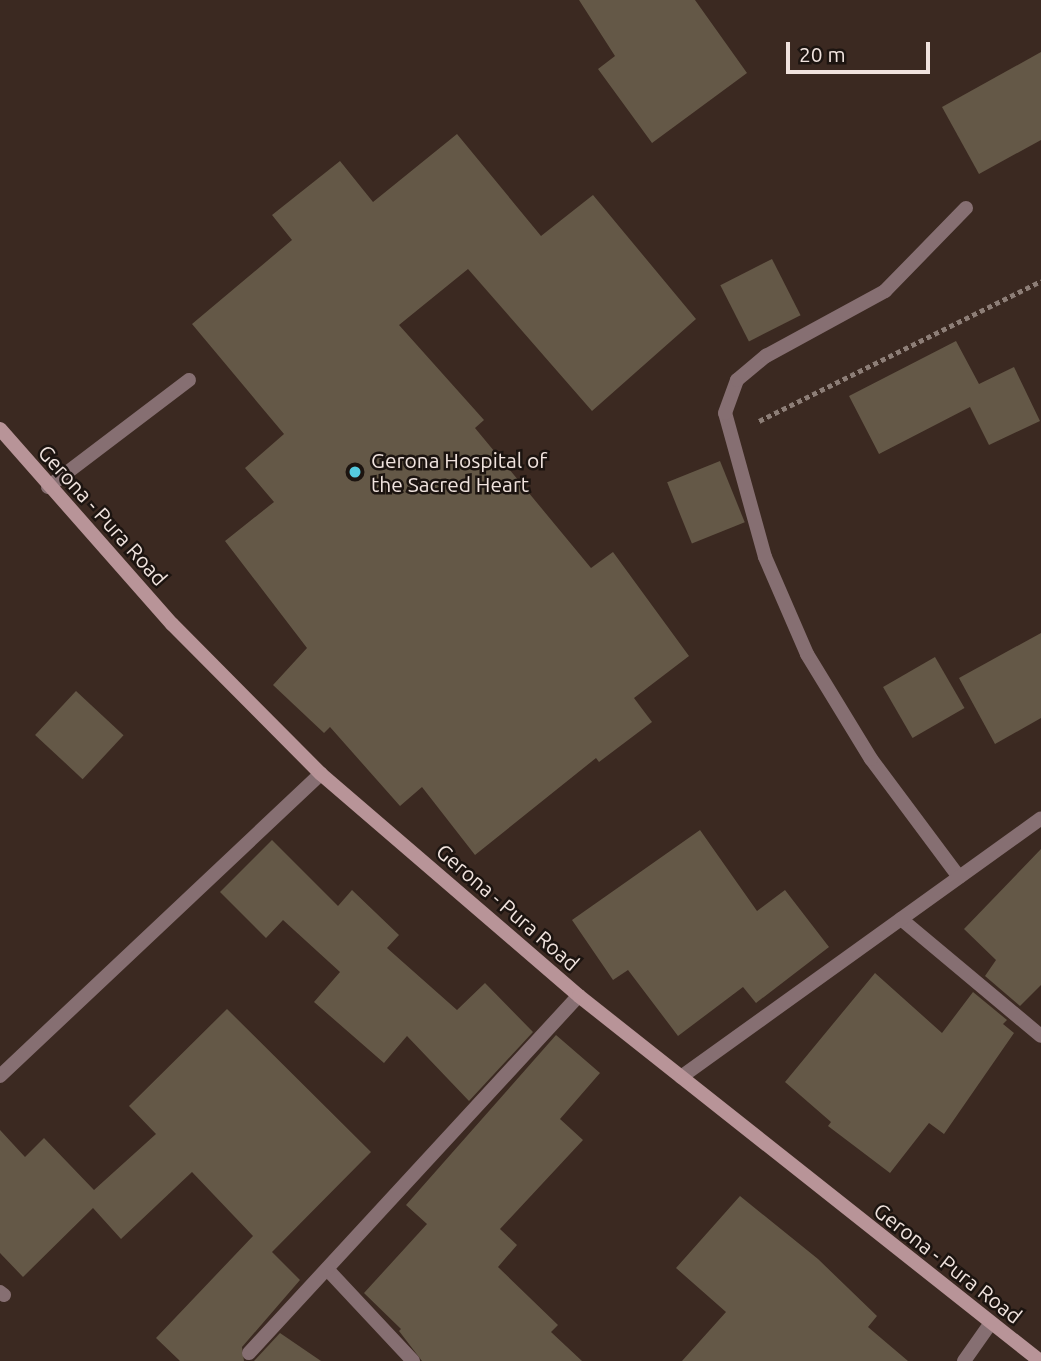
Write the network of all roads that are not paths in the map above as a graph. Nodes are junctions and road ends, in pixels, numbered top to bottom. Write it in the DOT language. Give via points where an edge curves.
graph roads {
  1 [pos="966,208"];
  2 [pos="189,380"];
  3 [pos="0,429"];
  4 [pos="48,487"];
  5 [pos="321,774"];
  6 [pos="1041,818"];
  7 [pos="959,877"];
  8 [pos="901,919"];
  9 [pos="579,996"];
  10 [pos="1041,1036"];
  11 [pos="0,1076"];
  12 [pos="681,1077"];
  13 [pos="327,1269"];
  14 [pos="990,1324"];
  15 [pos="249,1353"];
  16 [pos="413,1361"];
  17 [pos="964,1361"];
  18 [pos="1041,1361"];
  1 -- 7 [label="street" via="885,291 766,356 737,380 725,413 765,557 807,654 871,759"];
  2 -- 4 [label="street"];
  3 -- 4 [label="main road, Gerona - Pura Road"];
  4 -- 5 [label="main road, Gerona - Pura Road" via="172,624"];
  5 -- 9 [label="main road, Gerona - Pura Road"];
  5 -- 11 [label="street"];
  6 -- 7 [label="street"];
  7 -- 8 [label="street"];
  8 -- 10 [label="street"];
  8 -- 12 [label="street"];
  9 -- 12 [label="main road, Gerona - Pura Road"];
  9 -- 13 [label="street"];
  12 -- 14 [label="main road, Gerona - Pura Road"];
  13 -- 15 [label="street"];
  13 -- 16 [label="street"];
  14 -- 17 [label="street"];
  14 -- 18 [label="main road, Gerona - Pura Road"];
}
